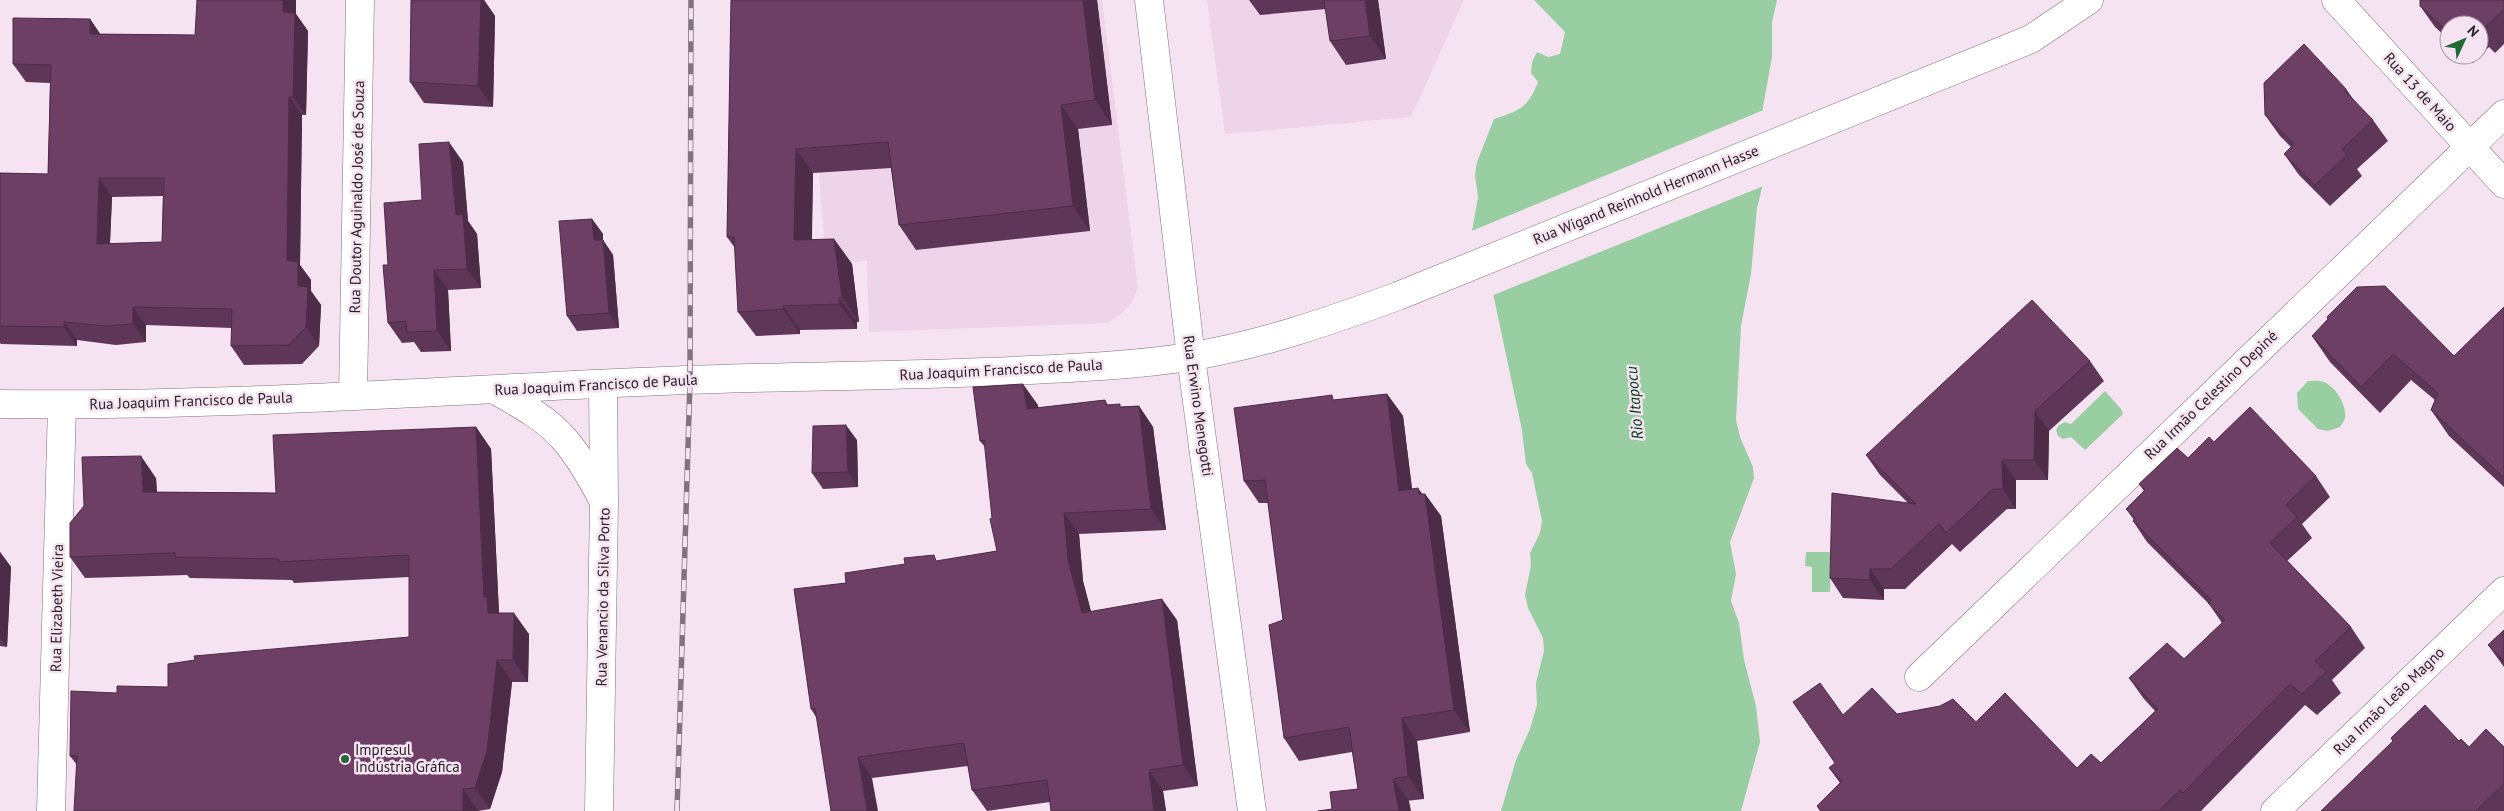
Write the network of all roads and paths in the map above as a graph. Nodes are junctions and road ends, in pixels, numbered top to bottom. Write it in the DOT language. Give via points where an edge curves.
graph roads {
  1 [pos="360,0"];
  2 [pos="1149,0"];
  3 [pos="2088,0"];
  4 [pos="2336,0"];
  5 [pos="2504,114"];
  6 [pos="2470,146"];
  7 [pos="2504,184"];
  8 [pos="1191,357"];
  9 [pos="603,384"];
  10 [pos="495,390"];
  11 [pos="353,395"];
  12 [pos="0,404"];
  13 [pos="62,404"];
  14 [pos="604,502"];
  15 [pos="2504,591"];
  16 [pos="1919,677"];
  17 [pos="52,811"];
  18 [pos="599,811"];
  19 [pos="1252,811"];
  20 [pos="2275,811"];
  1 -- 11 [label="street, Rua Doutor Aguinaldo José de Souza"];
  2 -- 8 [label="street, Rua Erwino Menegotti"];
  3 -- 8 [label="street, Rua Wigand Reinhold Hermann Hasse" via="2031,40 1398,296 1296,332"];
  4 -- 6 [label="street, Rua 13 de Maio"];
  5 -- 6 [label="street, Rua Irmão Celestino Depiné"];
  6 -- 7 [label="street, Rua 13 de Maio"];
  6 -- 16 [label="street, Rua Irmão Celestino Depiné"];
  8 -- 9 [label="street, Rua Joaquim Francisco de Paula" via="1063,369"];
  8 -- 19 [label="street, Rua Erwino Menegotti"];
  9 -- 10 [label="street, Rua Joaquim Francisco de Paula"];
  9 -- 14 [label="street, Rua Venancio da Silva Porto"];
  10 -- 11 [label="street, Rua Joaquim Francisco de Paula"];
  10 -- 14 [label="street" via="524,406 563,438 586,469"];
  11 -- 13 [label="street, Rua Joaquim Francisco de Paula"];
  12 -- 13 [label="street, Rua Joaquim Francisco de Paula"];
  13 -- 17 [label="street, Rua Elizabeth Vieira"];
  14 -- 18 [label="street, Rua Venancio da Silva Porto"];
  15 -- 20 [label="street, Rua Irmão Leão Magno"];
}
